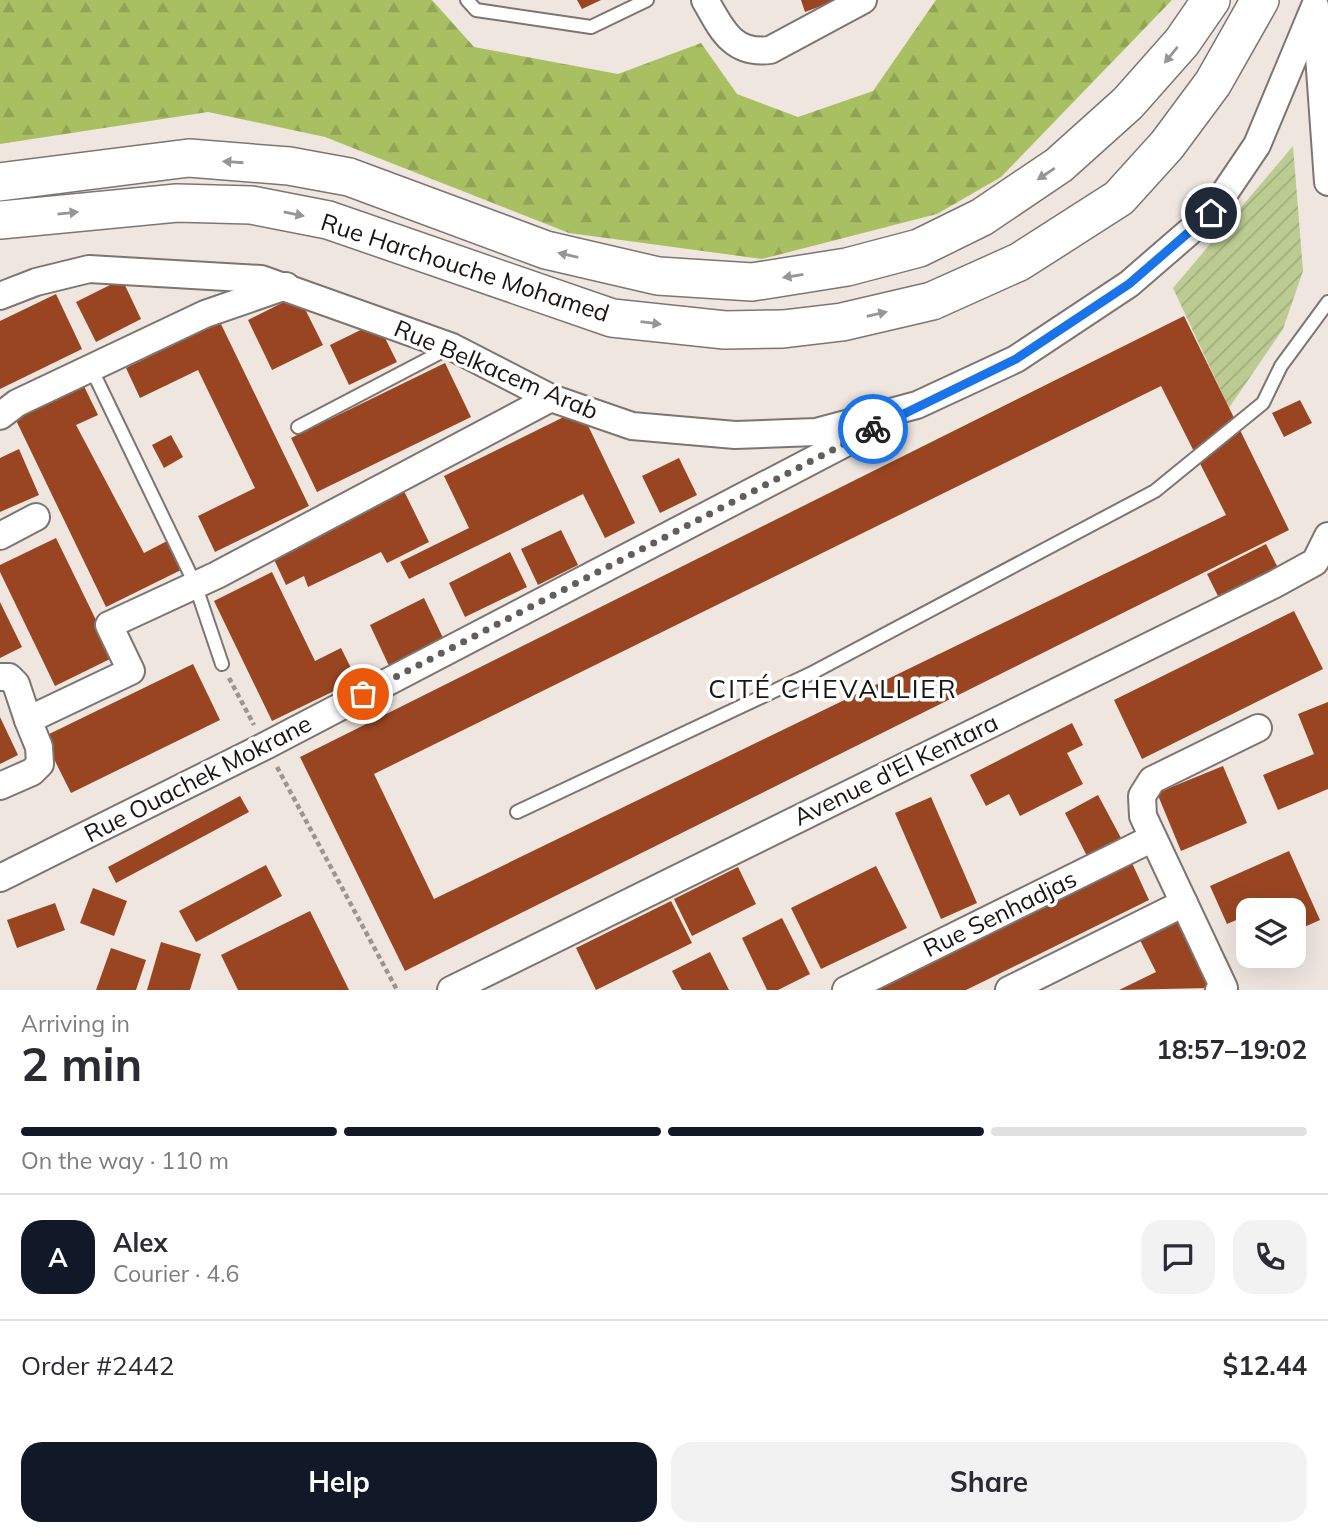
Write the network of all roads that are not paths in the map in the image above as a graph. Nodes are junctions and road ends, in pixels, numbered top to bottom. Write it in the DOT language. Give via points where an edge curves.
graph roads {
  1 [pos="467,0"];
  2 [pos="647,0"];
  3 [pos="705,0"];
  4 [pos="863,0"];
  5 [pos="1211,0"];
  6 [pos="1260,0"];
  7 [pos="1315,3"];
  8 [pos="0,182"];
  9 [pos="1328,182"];
  10 [pos="0,220"];
  11 [pos="286,286"];
  12 [pos="0,296"];
  13 [pos="1328,302"];
  14 [pos="452,347"];
  15 [pos="91,368"];
  16 [pos="551,398"];
  17 [pos="917,405"];
  18 [pos="0,416"];
  19 [pos="298,427"];
  20 [pos="36,517"];
  21 [pos="0,536"];
  22 [pos="1328,536"];
  23 [pos="195,584"];
  24 [pos="222,664"];
  25 [pos="0,677"];
  26 [pos="28,720"];
  27 [pos="1258,728"];
  28 [pos="0,786"];
  29 [pos="517,812"];
  30 [pos="1153,838"];
  31 [pos="0,878"];
  32 [pos="1184,903"];
  33 [pos="451,990"];
  34 [pos="846,990"];
  35 [pos="1009,990"];
  36 [pos="1220,990"];
  1 -- 2 [label="lane" via="476,10 591,27"];
  3 -- 4 [label="street" via="727,38 742,48 761,52"];
  5 -- 8 [label="street, Rue Harchouche Mohamed, one-way" via="1156,73 1098,130 1059,165 982,217 919,248 847,267 752,282 659,276 546,250 349,177 289,166 189,158"];
  10 -- 6 [label="street, Rue Harchouche Mohamed, one-way" via="177,203 251,205 328,220 612,318 725,330 842,322 932,302 1019,262 1119,198 1167,145 1213,83"];
  7 -- 9 [label="street"];
  7 -- 17 [label="street, Rue Belkacem Arab" via="1257,145 1211,213 1129,284 1016,359"];
  11 -- 12 [label="street, Rue Belkacem Arab" via="261,279 89,269"];
  11 -- 14 [label="street, Rue Belkacem Arab"];
  11 -- 15 [label="street" via="205,314"];
  13 -- 29 [label="lane" via="1281,366 1263,403 1155,491 810,674"];
  14 -- 16 [label="street, Rue Belkacem Arab"];
  14 -- 19 [label="lane"];
  15 -- 18 [label="street" via="17,403"];
  15 -- 23 [label="lane"];
  16 -- 17 [label="street, Rue Belkacem Arab" via="632,426 735,435 816,432"];
  16 -- 23 [label="street"];
  17 -- 31 [label="street, Rue Ouachek Mokrane" via="265,746"];
  20 -- 21 [label="street"];
  22 -- 33 [label="street, Avenue d'El Kentara" via="1315,562 1273,585"];
  23 -- 24 [label="lane"];
  23 -- 26 [label="street" via="109,625 131,671"];
  25 -- 26 [label="street" via="9,677 16,684"];
  26 -- 28 [label="street" via="39,747 40,764"];
  27 -- 30 [label="street" via="1145,787 1140,806"];
  30 -- 32 [label="street"];
  30 -- 34 [label="street, Rue Senhadjas"];
  32 -- 35 [label="street"];
  32 -- 36 [label="street" via="1224,988"];
}
